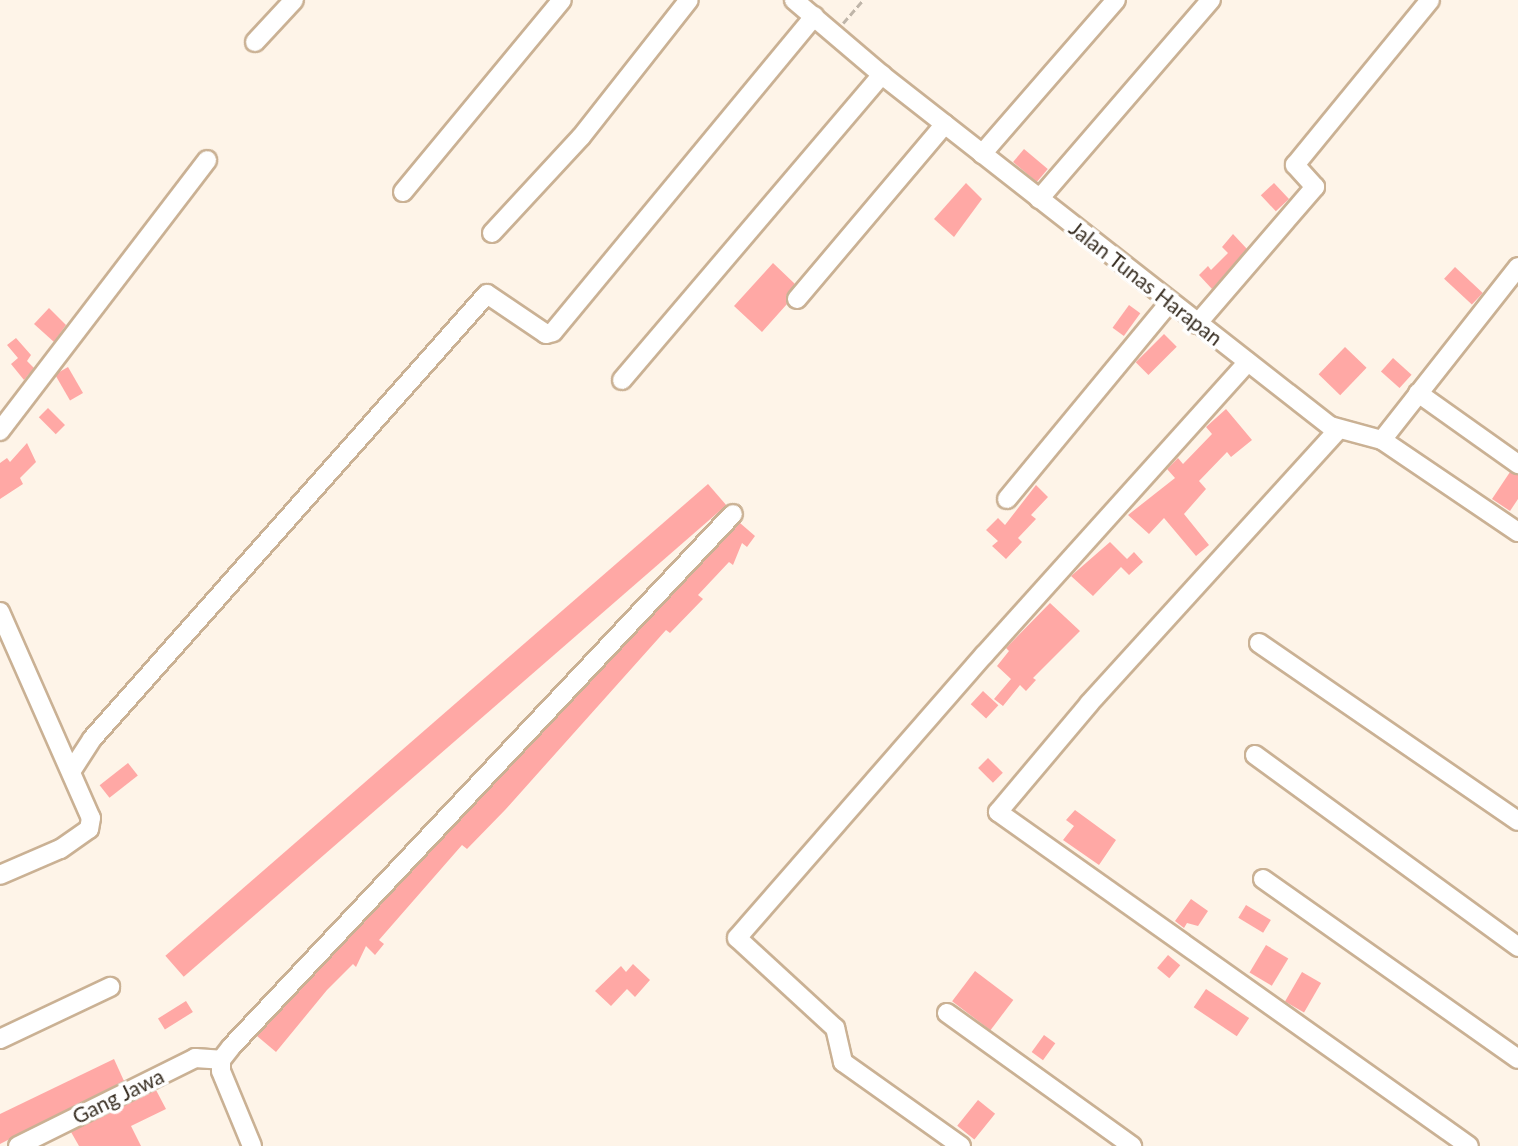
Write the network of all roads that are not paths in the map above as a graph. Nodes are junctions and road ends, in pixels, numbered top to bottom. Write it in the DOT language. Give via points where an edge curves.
graph roads {
  1 [pos="294,0"];
  2 [pos="562,0"];
  3 [pos="689,0"];
  4 [pos="794,0"];
  5 [pos="1116,0"];
  6 [pos="1211,0"];
  7 [pos="1430,0"];
  8 [pos="814,16"];
  9 [pos="255,42"];
  10 [pos="882,75"];
  11 [pos="944,124"];
  12 [pos="982,153"];
  13 [pos="207,160"];
  14 [pos="403,192"];
  15 [pos="1039,199"];
  16 [pos="492,233"];
  17 [pos="1518,267"];
  18 [pos="797,299"];
  19 [pos="1169,303"];
  20 [pos="1197,324"];
  21 [pos="1248,362"];
  22 [pos="622,380"];
  23 [pos="1418,393"];
  24 [pos="1338,430"];
  25 [pos="0,431"];
  26 [pos="1381,440"];
  27 [pos="1518,464"];
  28 [pos="1007,499"];
  29 [pos="733,514"];
  30 [pos="1518,531"];
  31 [pos="0,612"];
  32 [pos="1259,643"];
  33 [pos="1255,755"];
  34 [pos="72,770"];
  35 [pos="1518,821"];
  36 [pos="0,875"];
  37 [pos="1263,879"];
  38 [pos="1518,947"];
  39 [pos="110,987"];
  40 [pos="947,1013"];
  41 [pos="0,1039"];
  42 [pos="1518,1059"];
  43 [pos="221,1060"];
  44 [pos="248,1145"];
  45 [pos="18,1146"];
  46 [pos="961,1146"];
  47 [pos="1132,1146"];
  48 [pos="1469,1146"];
  1 -- 9 [label="street"];
  2 -- 14 [label="street"];
  3 -- 16 [label="street" via="581,137"];
  4 -- 8 [label="street, Jalan Tunas Harapan"];
  5 -- 12 [label="street"];
  6 -- 15 [label="street"];
  7 -- 20 [label="street" via="1294,165 1315,187"];
  8 -- 10 [label="street, Jalan Tunas Harapan"];
  8 -- 34 [label="street" via="553,332 546,334 487,294 92,739"];
  10 -- 11 [label="street, Jalan Tunas Harapan"];
  10 -- 22 [label="street"];
  11 -- 12 [label="street, Jalan Tunas Harapan"];
  11 -- 18 [label="street"];
  12 -- 15 [label="street, Jalan Tunas Harapan"];
  13 -- 25 [label="street"];
  15 -- 19 [label="street, Jalan Tunas Harapan"];
  17 -- 23 [label="street"];
  19 -- 20 [label="street, Jalan Tunas Harapan"];
  19 -- 28 [label="street"];
  20 -- 21 [label="street, Jalan Tunas Harapan"];
  21 -- 24 [label="street, Jalan Tunas Harapan"];
  21 -- 46 [label="street" via="737,938 835,1028 843,1062"];
  23 -- 26 [label="street"];
  23 -- 27 [label="street"];
  24 -- 26 [label="street, Jalan Tunas Harapan"];
  24 -- 48 [label="street" via="1089,704 999,812 1001,818"];
  26 -- 30 [label="street, Jalan Tunas Harapan"];
  29 -- 43 [label="street"];
  31 -- 34 [label="street"];
  32 -- 35 [label="street"];
  33 -- 38 [label="street"];
  34 -- 36 [label="street" via="88,808 89,829 60,849"];
  37 -- 42 [label="street"];
  39 -- 41 [label="street"];
  40 -- 47 [label="street"];
  43 -- 44 [label="street" via="225,1086"];
  43 -- 45 [label="street, Gang Jawa" via="195,1058"];
}
